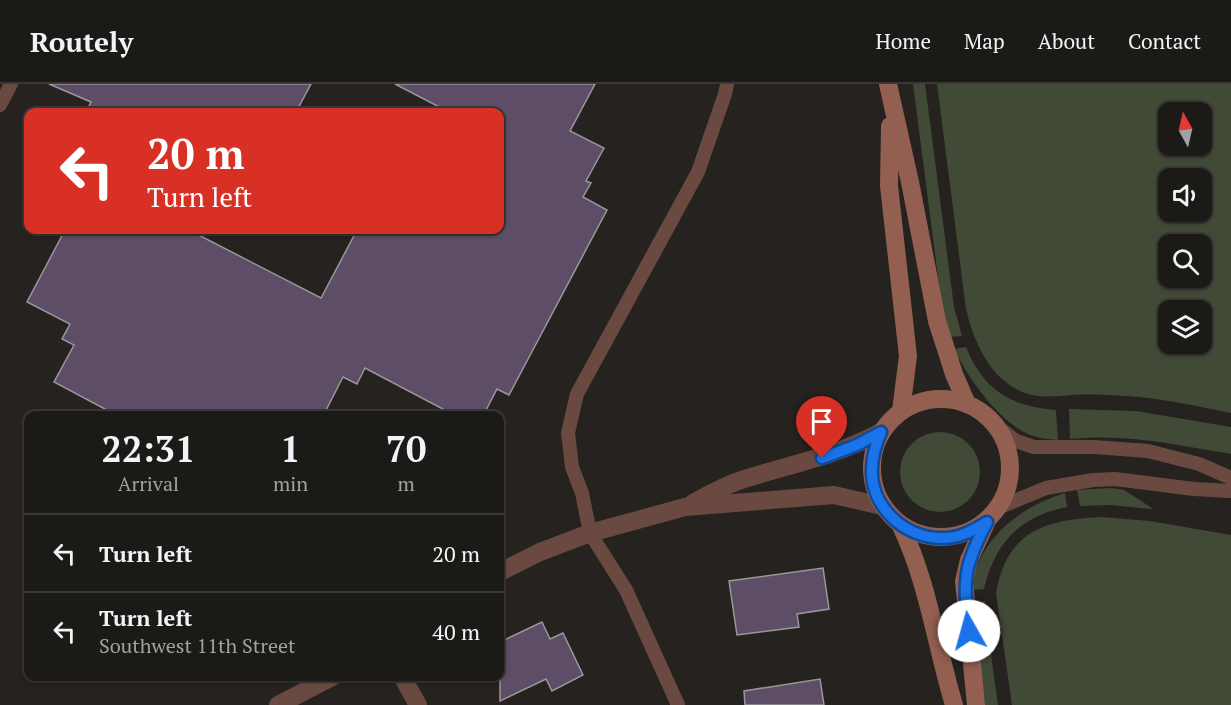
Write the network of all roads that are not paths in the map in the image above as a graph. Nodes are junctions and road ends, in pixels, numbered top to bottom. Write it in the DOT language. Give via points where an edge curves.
graph roads {
  1 [pos="11,84"];
  2 [pos="727,84"];
  3 [pos="889,90"];
  4 [pos="0,105"];
  5 [pos="967,404"];
  6 [pos="901,411"];
  7 [pos="998,426"];
  8 [pos="881,432"];
  9 [pos="1231,478"];
  10 [pos="1231,491"];
  11 [pos="882,506"];
  12 [pos="685,507"];
  13 [pos="1000,507"];
  14 [pos="987,522"];
  15 [pos="901,526"];
  16 [pos="590,533"];
  17 [pos="504,570"];
  18 [pos="324,681"];
  19 [pos="405,681"];
  20 [pos="278,705"];
  21 [pos="418,705"];
  22 [pos="678,705"];
  23 [pos="954,705"];
  24 [pos="976,705"];
  1 -- 4 [label="lane"];
  2 -- 16 [label="lane" via="698,172 577,394 568,433 572,467"];
  3 -- 5 [label="street" via="937,321"];
  3 -- 6 [label="street" via="889,186 908,356"];
  5 -- 6 [label="street" via="944,398"];
  5 -- 7 [label="street"];
  6 -- 8 [label="street"];
  7 -- 9 [label="lane" via="1016,441 1034,447 1148,450 1199,464"];
  7 -- 13 [label="street" via="1008,445 1011,466 1009,487"];
  8 -- 11 [label="street" via="871,470"];
  8 -- 12 [label="street" via="834,454 736,482"];
  10 -- 13 [label="lane" via="1093,480 1046,488"];
  11 -- 12 [label="street" via="834,495"];
  11 -- 15 [label="street"];
  12 -- 16 [label="street"];
  13 -- 14 [label="street"];
  14 -- 15 [label="street" via="967,533 945,538 922,536"];
  14 -- 24 [label="street" via="964,581"];
  15 -- 23 [label="street" via="922,578"];
  16 -- 17 [label="street"];
  16 -- 22 [label="lane" via="626,590"];
  18 -- 20 [label="street"];
  19 -- 21 [label="street"];
}
